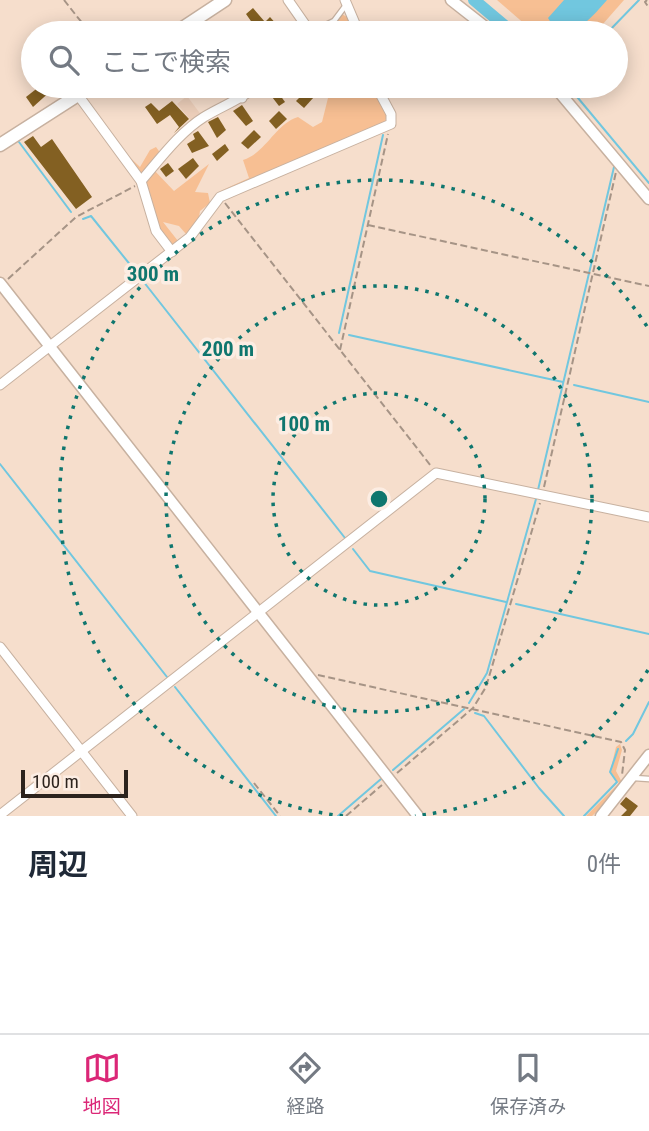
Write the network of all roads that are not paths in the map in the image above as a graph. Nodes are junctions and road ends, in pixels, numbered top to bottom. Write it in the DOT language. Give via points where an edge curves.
graph roads {
  1 [pos="225,0"];
  2 [pos="288,0"];
  3 [pos="451,0"];
  4 [pos="346,3"];
  5 [pos="197,21"];
  6 [pos="303,21"];
  7 [pos="334,21"];
  8 [pos="354,21"];
  9 [pos="478,21"];
  10 [pos="73,98"];
  11 [pos="80,98"];
  12 [pos="242,98"];
  13 [pos="382,98"];
  14 [pos="564,98"];
  15 [pos="0,145"];
  16 [pos="142,181"];
  17 [pos="649,199"];
  18 [pos="172,252"];
  19 [pos="1,284"];
  20 [pos="50,346"];
  21 [pos="0,386"];
  22 [pos="649,517"];
  23 [pos="258,613"];
  24 [pos="0,647"];
  25 [pos="82,751"];
  26 [pos="649,755"];
  27 [pos="649,779"];
  28 [pos="630,782"];
  29 [pos="0,815"];
  30 [pos="132,816"];
  31 [pos="418,816"];
  32 [pos="601,816"];
  1 -- 5 [label="main road"];
  2 -- 6 [label="street"];
  3 -- 9 [label="street"];
  4 -- 7 [label="lane"];
  4 -- 8 [label="street"];
  10 -- 15 [label="main road"];
  11 -- 16 [label="street"];
  12 -- 16 [label="street" via="202,118"];
  13 -- 18 [label="street" via="391,124 220,197 202,223"];
  14 -- 17 [label="street"];
  16 -- 18 [label="street" via="156,231"];
  18 -- 20 [label="street"];
  19 -- 20 [label="street"];
  20 -- 21 [label="street"];
  20 -- 23 [label="street"];
  22 -- 23 [label="street" via="436,473"];
  23 -- 25 [label="street"];
  23 -- 31 [label="street"];
  24 -- 25 [label="street"];
  25 -- 29 [label="street"];
  25 -- 30 [label="street"];
  26 -- 28 [label="street"];
  27 -- 28 [label="lane"];
  28 -- 32 [label="street"];
}
